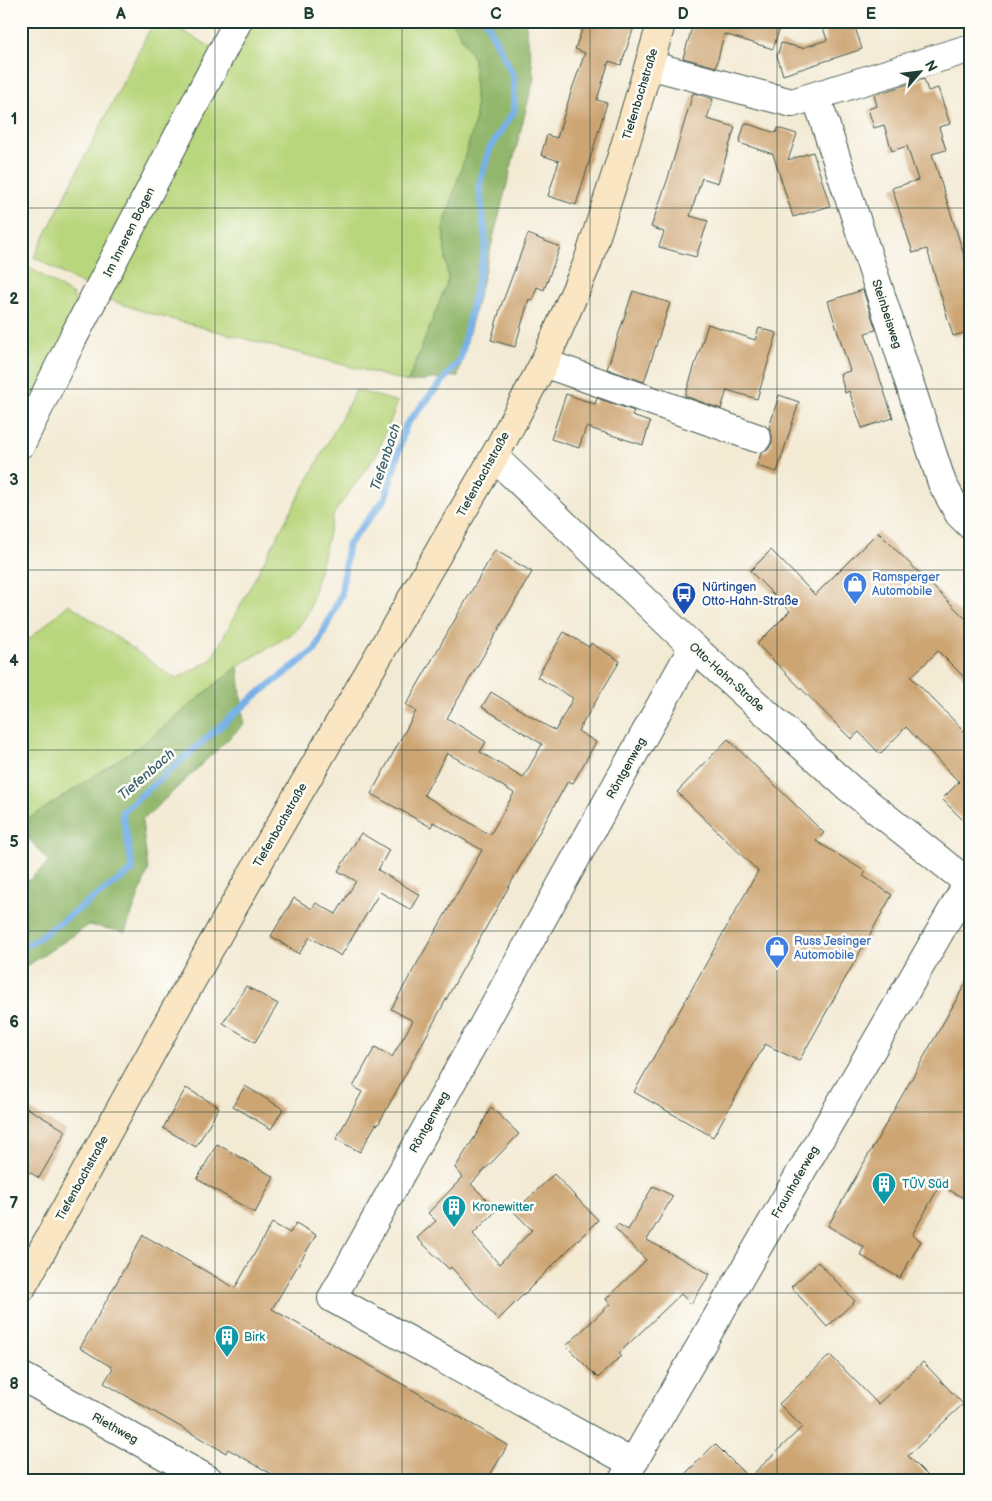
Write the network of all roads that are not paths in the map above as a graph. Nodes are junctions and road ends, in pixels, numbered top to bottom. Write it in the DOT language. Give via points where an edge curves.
graph roads {
  1 [pos="238,21"];
  2 [pos="662,21"];
  3 [pos="971,48"];
  4 [pos="649,65"];
  5 [pos="816,96"];
  6 [pos="544,363"];
  7 [pos="757,438"];
  8 [pos="21,444"];
  9 [pos="494,457"];
  10 [pos="971,526"];
  11 [pos="693,647"];
  12 [pos="970,884"];
  13 [pos="21,1288"];
  14 [pos="21,1376"];
  15 [pos="628,1471"];
  16 [pos="209,1480"];
  1 -- 8 [label="street, Im Inneren Bogen"];
  2 -- 4 [label="street, Tiefenbachstraße"];
  3 -- 5 [label="street"];
  4 -- 5 [label="street" via="792,103"];
  4 -- 6 [label="street, Tiefenbachstraße" via="587,264"];
  5 -- 10 [label="street, Steinbeisweg" via="942,483 959,514"];
  6 -- 7 [label="street"];
  6 -- 9 [label="street, Tiefenbachstraße"];
  9 -- 11 [label="street, Otto-Hahn-Straße"];
  9 -- 13 [label="street, Tiefenbachstraße" via="265,851"];
  11 -- 12 [label="street, Otto-Hahn-Straße" via="849,788"];
  11 -- 15 [label="street, Röntgenweg" via="332,1298"];
  12 -- 15 [label="street, Fraunhoferweg"];
  14 -- 16 [label="street, Riethweg"];
}
